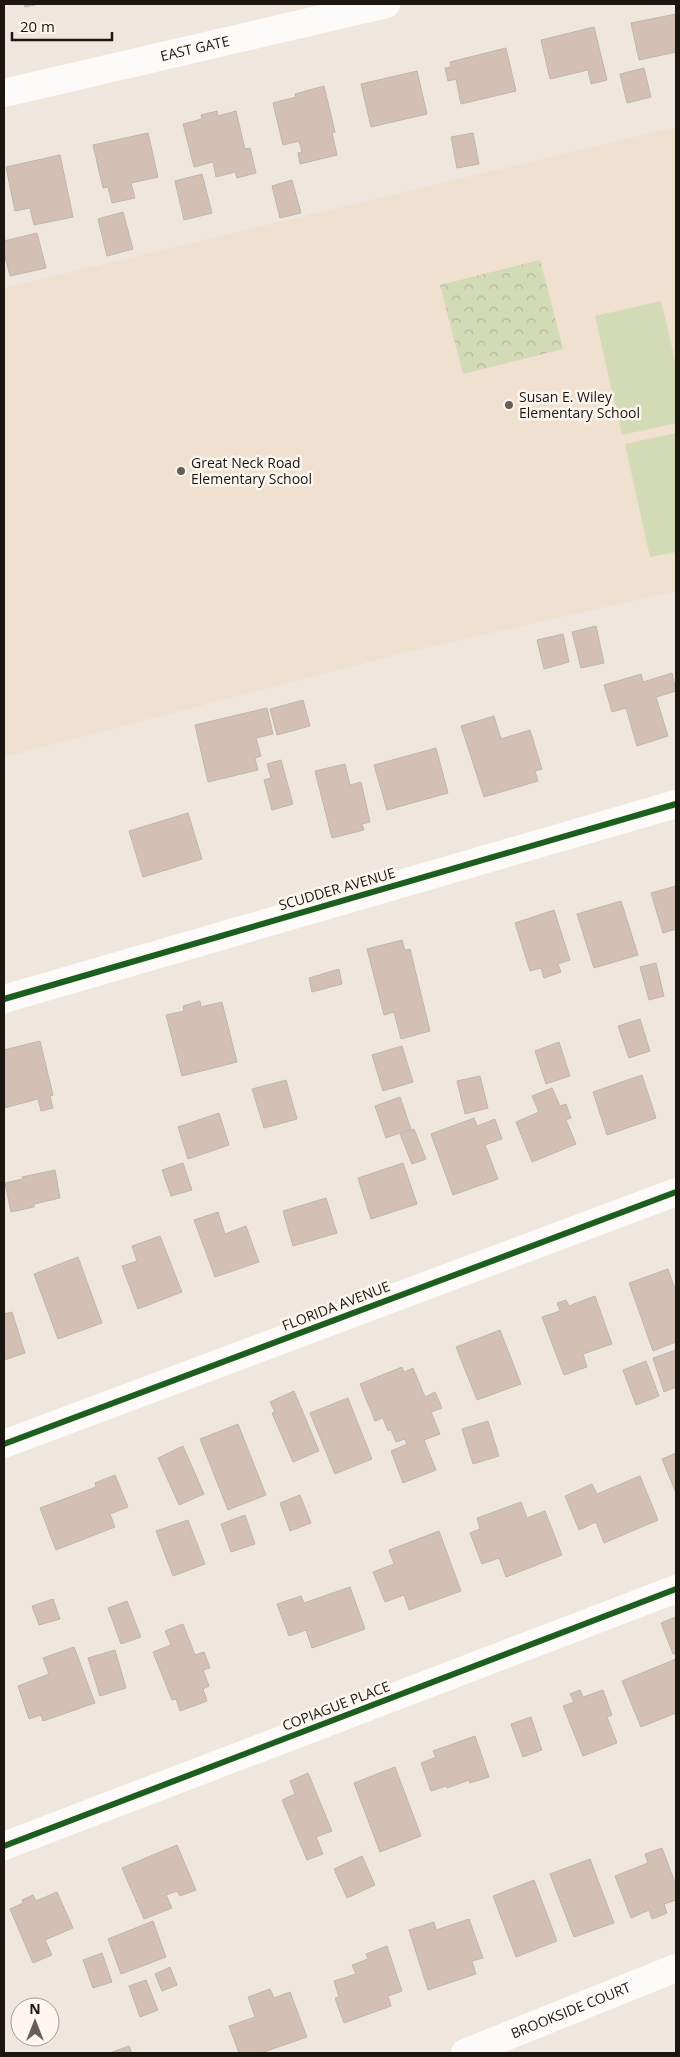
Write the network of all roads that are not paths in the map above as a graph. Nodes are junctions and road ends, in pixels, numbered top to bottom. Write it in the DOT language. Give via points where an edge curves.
graph roads {
  1 [pos="386,4"];
  2 [pos="4,93"];
  3 [pos="676,804"];
  4 [pos="4,999"];
  5 [pos="676,1192"];
  6 [pos="4,1444"];
  7 [pos="676,1589"];
  8 [pos="4,1846"];
  9 [pos="676,1968"];
  10 [pos="465,2053"];
  1 -- 2 [label="street, EAST GATE"];
  3 -- 4 [label="street, SCUDDER AVENUE"];
  5 -- 6 [label="street, FLORIDA AVENUE"];
  7 -- 8 [label="street, COPIAGUE PLACE"];
  9 -- 10 [label="street, BROOKSIDE COURT"];
}
